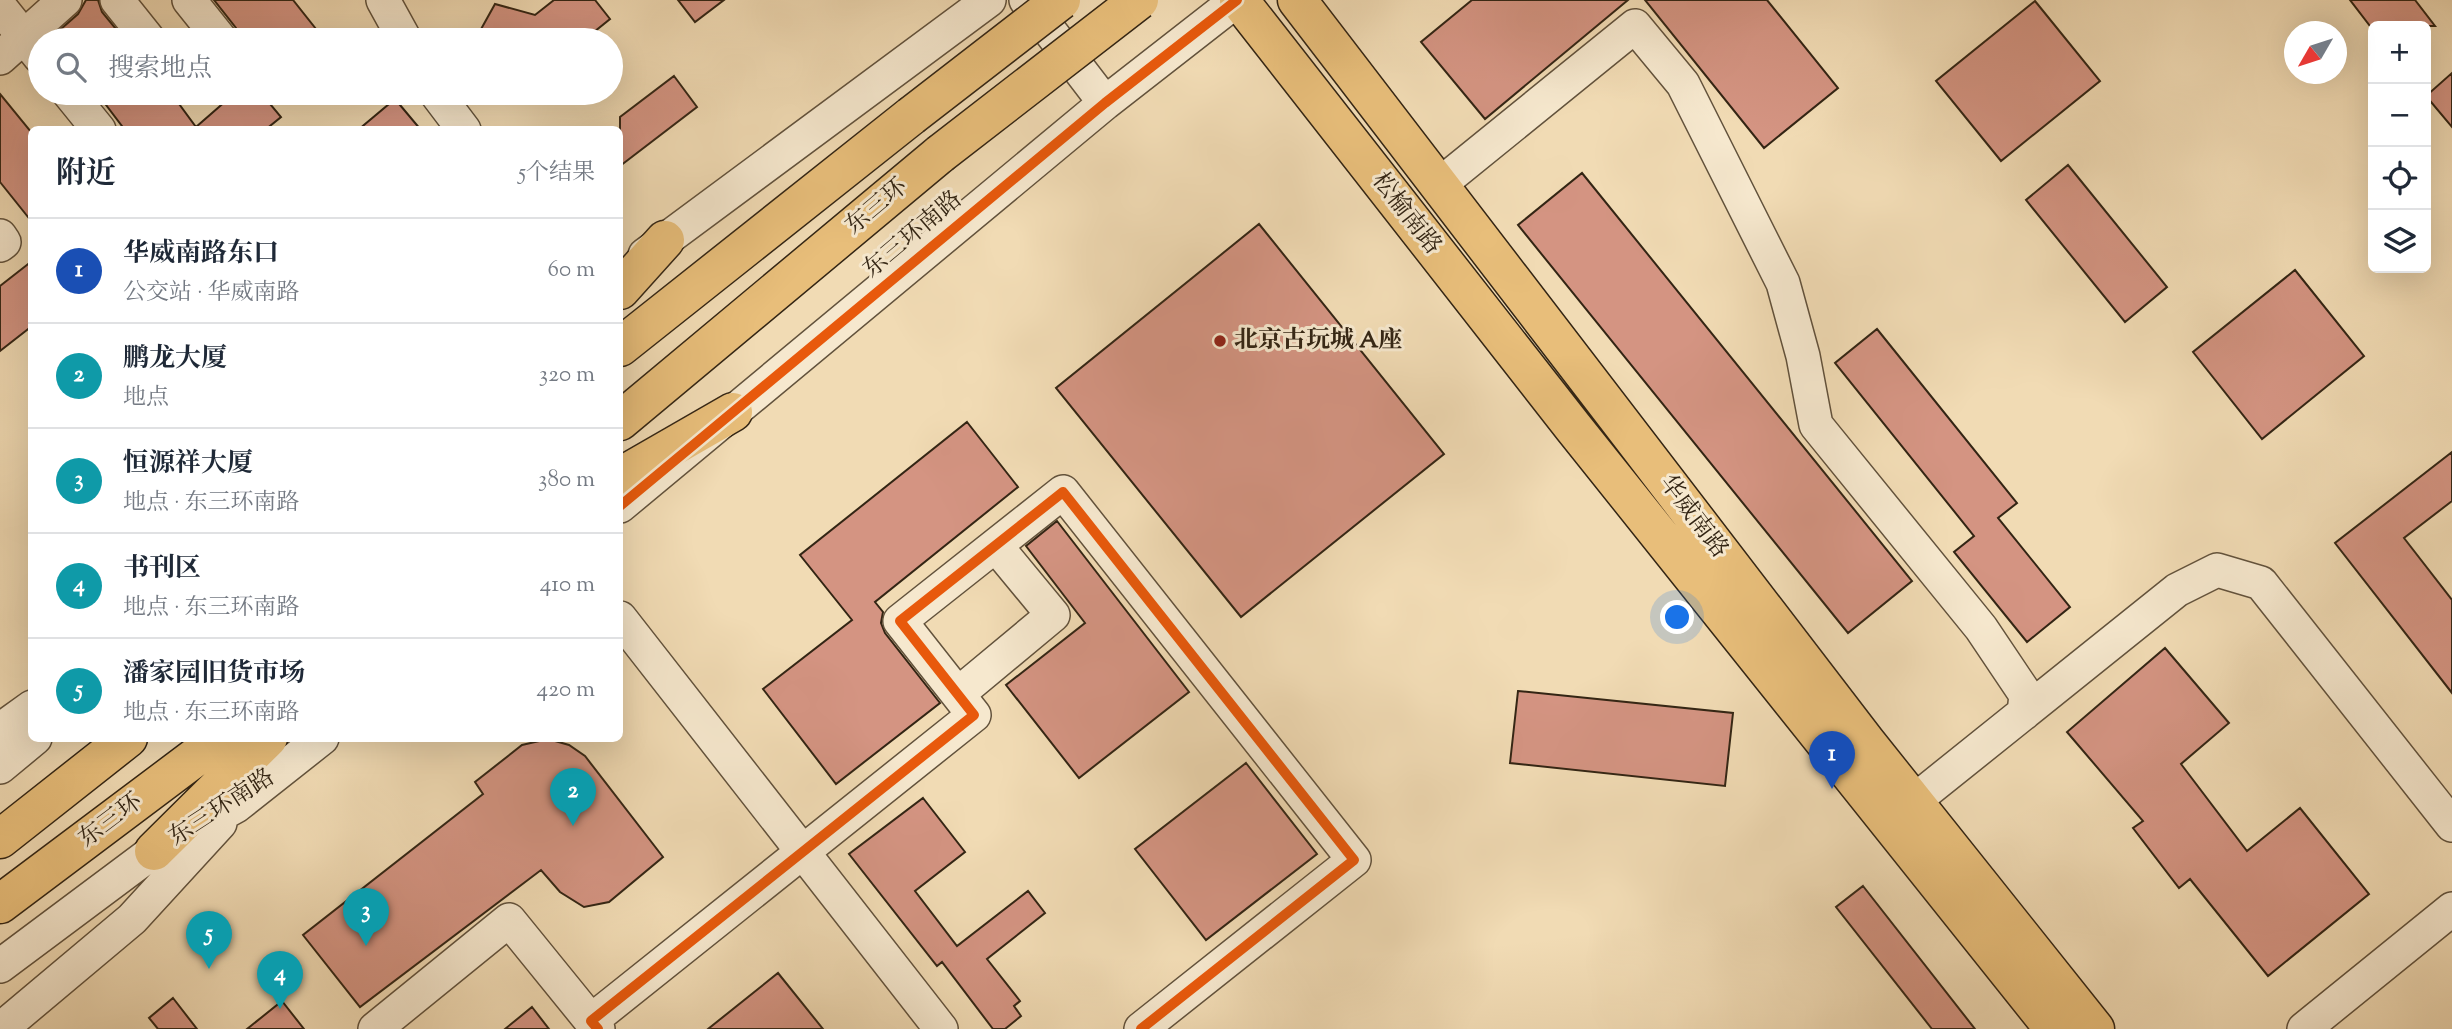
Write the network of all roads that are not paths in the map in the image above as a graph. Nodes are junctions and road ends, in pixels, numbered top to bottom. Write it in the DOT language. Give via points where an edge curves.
graph roads {
  1 [pos="65,0"];
  2 [pos="117,0"];
  3 [pos="188,0"];
  4 [pos="383,0"];
  5 [pos="989,0"];
  6 [pos="1026,0"];
  7 [pos="1060,0"];
  8 [pos="1139,0"];
  9 [pos="1238,0"];
  10 [pos="1297,0"];
  11 [pos="0,7"];
  12 [pos="41,28"];
  13 [pos="139,28"];
  14 [pos="212,28"];
  15 [pos="398,28"];
  16 [pos="22,51"];
  17 [pos="1105,103"];
  18 [pos="79,105"];
  19 [pos="445,105"];
  20 [pos="96,126"];
  21 [pos="461,126"];
  22 [pos="1438,185"];
  23 [pos="0,236"];
  24 [pos="665,240"];
  25 [pos="0,246"];
  26 [pos="623,272"];
  27 [pos="623,287"];
  28 [pos="623,345"];
  29 [pos="733,412"];
  30 [pos="623,418"];
  31 [pos="1573,427"];
  32 [pos="623,475"];
  33 [pos="623,504"];
  34 [pos="996,545"];
  35 [pos="623,622"];
  36 [pos="958,694"];
  37 [pos="28,710"];
  38 [pos="2024,713"];
  39 [pos="0,730"];
  40 [pos="30,742"];
  41 [pos="123,742"];
  42 [pos="216,742"];
  43 [pos="264,742"];
  44 [pos="318,742"];
  45 [pos="0,767"];
  46 [pos="1914,802"];
  47 [pos="236,806"];
  48 [pos="2452,825"];
  49 [pos="0,839"];
  50 [pos="154,851"];
  51 [pos="802,851"];
  52 [pos="0,904"];
  53 [pos="2452,909"];
  54 [pos="0,966"];
  55 [pos="595,1025"];
  56 [pos="1,1029"];
  57 [pos="375,1029"];
  58 [pos="941,1029"];
  59 [pos="1141,1029"];
  60 [pos="2054,1029"];
  61 [pos="2095,1029"];
  62 [pos="2304,1029"];
  1 -- 12 [label="street"];
  2 -- 13 [label="street"];
  3 -- 14 [label="street"];
  4 -- 15 [label="street"];
  5 -- 24 [label="street"];
  6 -- 17 [label="street"];
  7 -- 28 [label="main road, 东三环, bridge"];
  8 -- 30 [label="main road, 东三环, bridge" via="940,154"];
  9 -- 17 [label="street, 东三环南路"];
  9 -- 31 [label="main road, 松榆南路"];
  10 -- 22 [label="main road, 华威南路"];
  11 -- 16 [label="street"];
  17 -- 29 [label="street, 东三环南路"];
  18 -- 20 [label="street"];
  19 -- 21 [label="street"];
  22 -- 38 [label="street" via="1635,26 1683,84 1783,282 1816,425 1981,628 2026,695"];
  22 -- 46 [label="main road, 华威南路"];
  23 -- 25 [label="street" via="5,242"];
  24 -- 26 [label="street"];
  24 -- 27 [label="main road"];
  29 -- 32 [label="main road"];
  29 -- 33 [label="street, 东三环南路"];
  31 -- 60 [label="main road, 华威南路"];
  34 -- 36 [label="street" via="1053,615"];
  34 -- 36 [label="street" via="900,621"];
  34 -- 59 [label="street" via="1063,492 1354,860"];
  35 -- 51 [label="street"];
  36 -- 51 [label="street" via="974,715"];
  37 -- 39 [label="street"];
  38 -- 46 [label="street"];
  38 -- 48 [label="street" via="2177,590 2217,570 2262,583"];
  40 -- 45 [label="street"];
  41 -- 49 [label="main road"];
  42 -- 52 [label="main road, 东三环"];
  43 -- 50 [label="main road"];
  44 -- 47 [label="street, 东三环南路"];
  46 -- 61 [label="main road, 华威南路"];
  47 -- 50 [label="street, 东三环南路"];
  47 -- 56 [label="street" via="132,919"];
  50 -- 54 [label="street, 东三环南路"];
  51 -- 55 [label="street"];
  51 -- 58 [label="street"];
  53 -- 62 [label="street"];
  55 -- 57 [label="street" via="509,920"];
}
